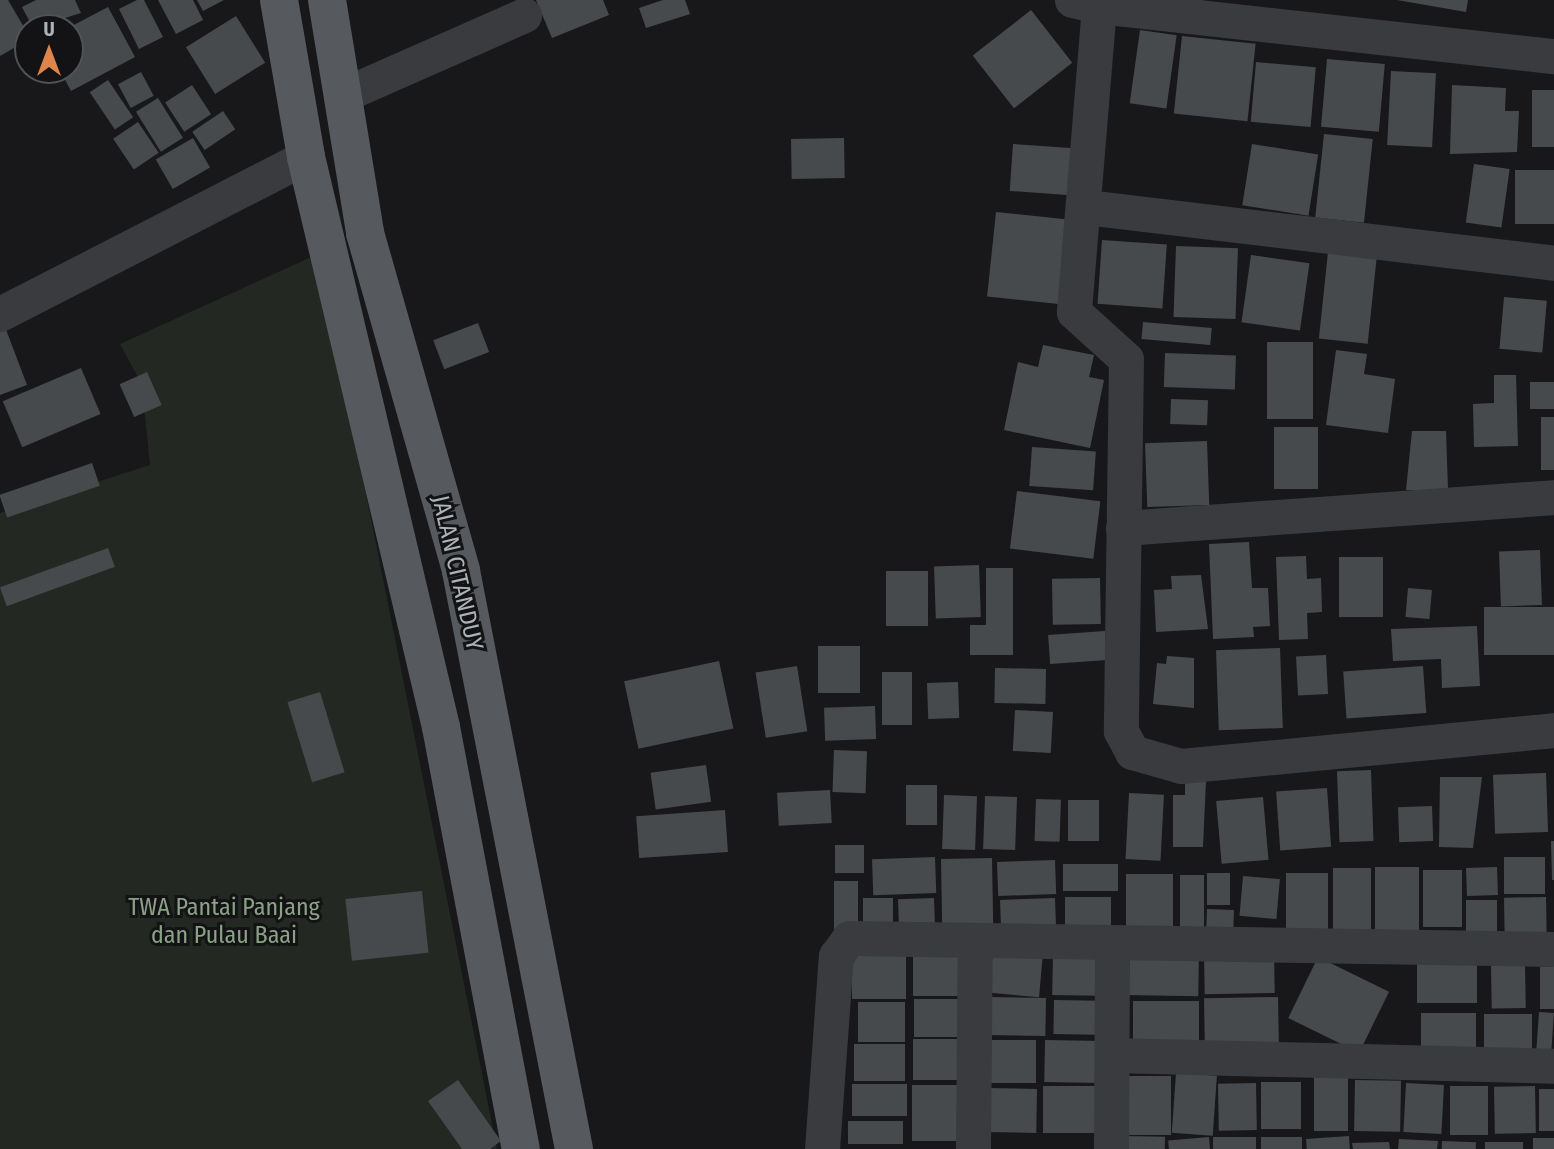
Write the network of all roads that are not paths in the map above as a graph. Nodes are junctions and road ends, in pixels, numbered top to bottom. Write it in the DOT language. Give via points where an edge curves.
graph roads {
  1 [pos="279,0"];
  2 [pos="327,0"];
  3 [pos="1086,3"];
  4 [pos="523,15"];
  5 [pos="1554,56"];
  6 [pos="343,95"];
  7 [pos="306,156"];
  8 [pos="1086,207"];
  9 [pos="1554,263"];
  10 [pos="0,314"];
  11 [pos="1554,497"];
  12 [pos="1123,528"];
  13 [pos="1554,730"];
  14 [pos="975,940"];
  15 [pos="1112,942"];
  16 [pos="1554,949"];
  17 [pos="1113,1055"];
  18 [pos="1554,1066"];
  19 [pos="521,1149"];
  20 [pos="575,1149"];
  21 [pos="822,1149"];
  22 [pos="973,1149"];
  23 [pos="1111,1149"];
  1 -- 7 [label="main road, JALAN CITANDUY"];
  2 -- 6 [label="main road, JALAN CITANDUY"];
  3 -- 5 [label="street"];
  3 -- 8 [label="street"];
  4 -- 6 [label="street"];
  6 -- 20 [label="main road, JALAN CITANDUY" via="365,233 461,571"];
  7 -- 10 [label="street"];
  7 -- 19 [label="main road, JALAN CITANDUY" via="441,727"];
  8 -- 9 [label="street"];
  8 -- 12 [label="street" via="1074,312 1126,359"];
  11 -- 12 [label="street"];
  12 -- 13 [label="street" via="1121,731 1132,752 1149,762 1181,766"];
  14 -- 15 [label="street"];
  14 -- 21 [label="street" via="849,938 840,945"];
  14 -- 22 [label="street"];
  15 -- 16 [label="street"];
  15 -- 17 [label="street"];
  17 -- 18 [label="street"];
  17 -- 23 [label="street"];
}
